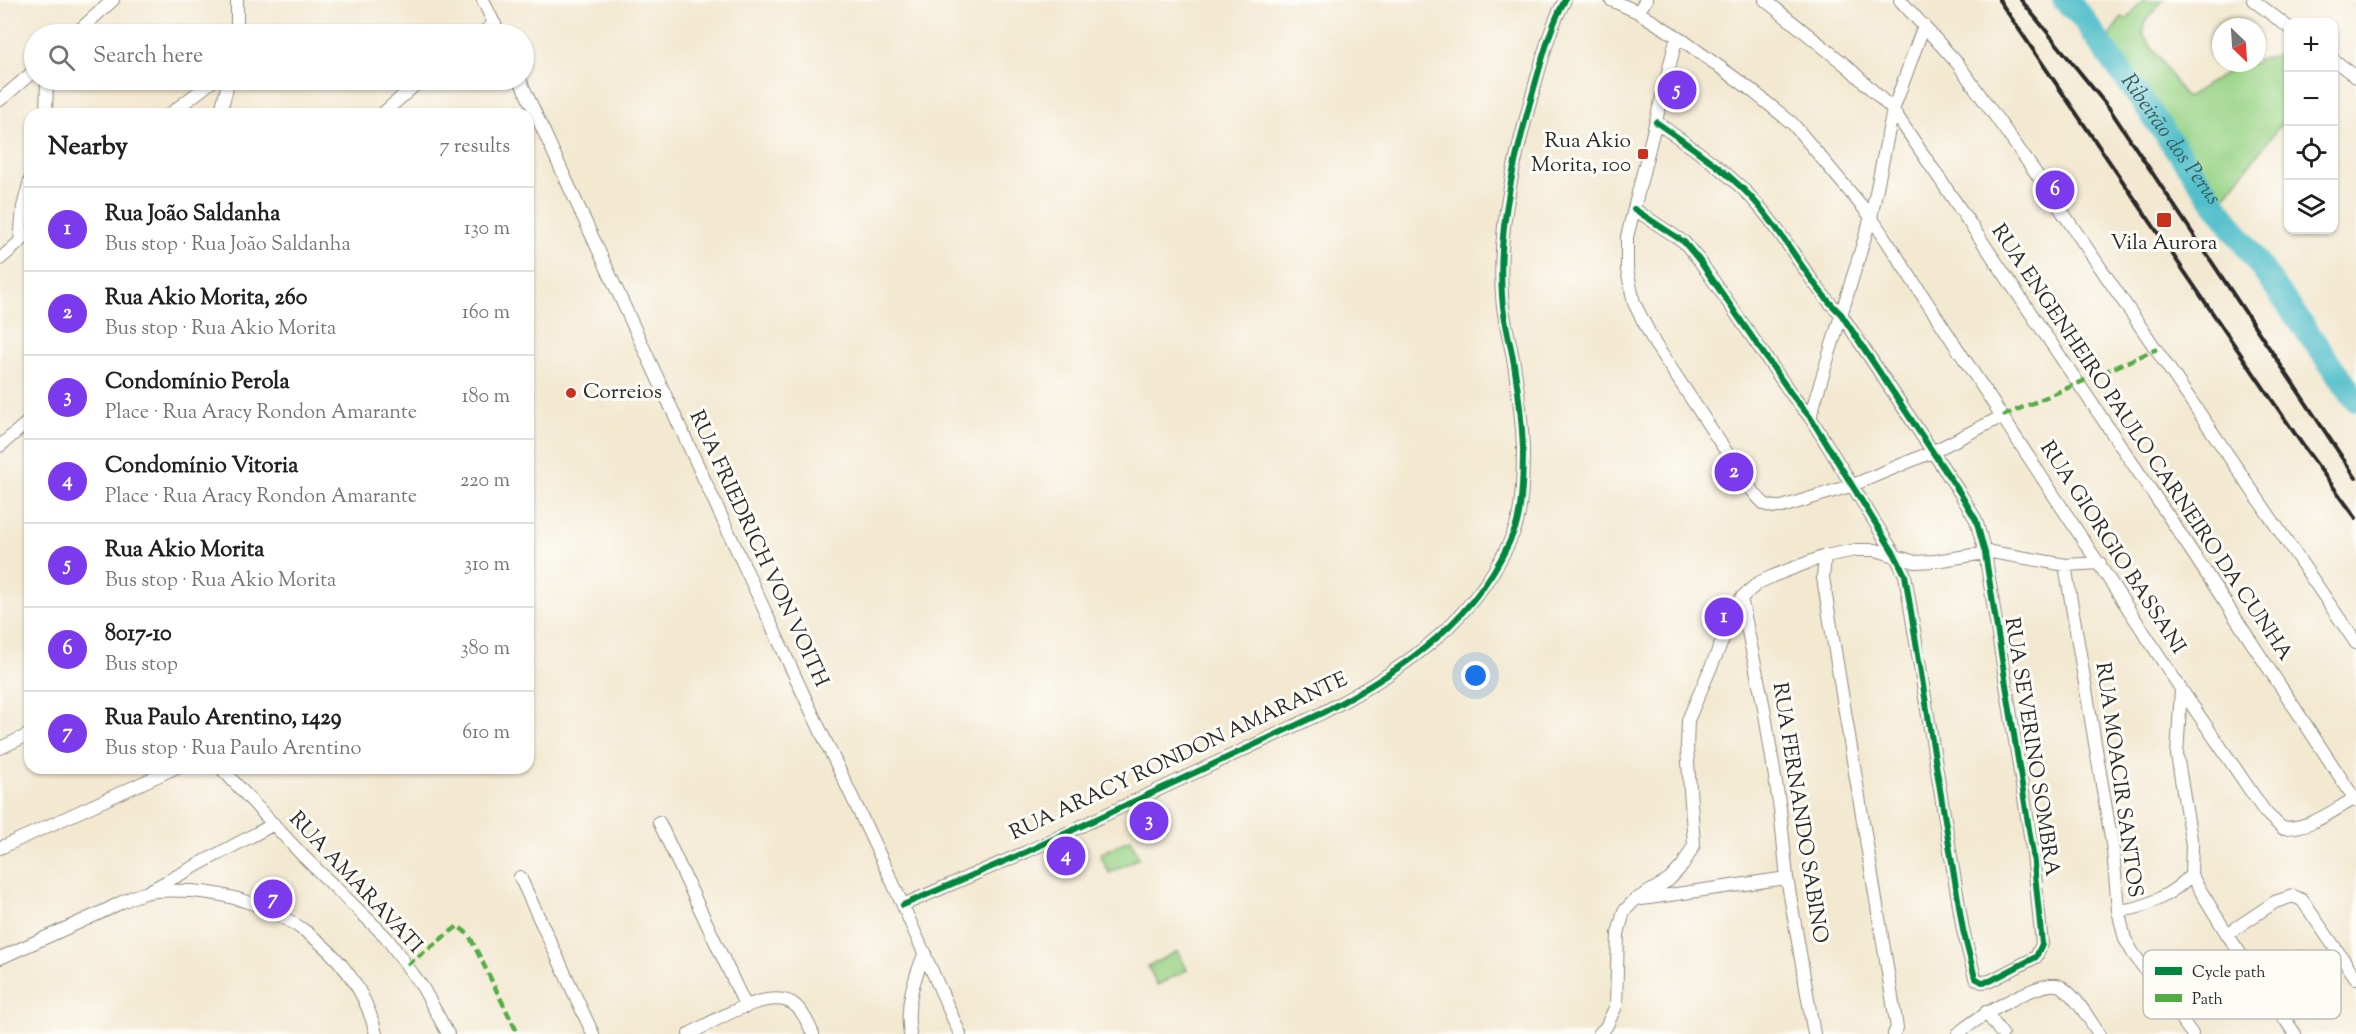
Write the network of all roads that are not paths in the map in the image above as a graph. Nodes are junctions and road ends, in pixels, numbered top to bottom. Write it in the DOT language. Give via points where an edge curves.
graph roads {
  1 [pos="113,0"];
  2 [pos="237,0"];
  3 [pos="483,0"];
  4 [pos="1565,0"];
  5 [pos="1611,0"];
  6 [pos="1646,0"];
  7 [pos="1765,0"];
  8 [pos="1900,0"];
  9 [pos="2253,0"];
  10 [pos="1638,12"];
  11 [pos="2284,23"];
  12 [pos="86,24"];
  13 [pos="237,24"];
  14 [pos="495,24"];
  15 [pos="1924,25"];
  16 [pos="1677,36"];
  17 [pos="2338,63"];
  18 [pos="2356,77"];
  19 [pos="24,80"];
  20 [pos="47,90"];
  21 [pos="201,90"];
  22 [pos="226,90"];
  23 [pos="410,90"];
  24 [pos="525,90"];
  25 [pos="0,100"];
  26 [pos="46,108"];
  27 [pos="178,108"];
  28 [pos="222,108"];
  29 [pos="389,108"];
  30 [pos="533,108"];
  31 [pos="534,110"];
  32 [pos="1893,110"];
  33 [pos="1656,122"];
  34 [pos="24,203"];
  35 [pos="1634,209"];
  36 [pos="1871,217"];
  37 [pos="24,238"];
  38 [pos="20,242"];
  39 [pos="0,259"];
  40 [pos="1841,314"];
  41 [pos="2003,416"];
  42 [pos="1810,417"];
  43 [pos="24,425"];
  44 [pos="0,446"];
  45 [pos="1932,452"];
  46 [pos="1853,485"];
  47 [pos="1985,553"];
  48 [pos="1895,555"];
  49 [pos="1825,556"];
  50 [pos="2100,563"];
  51 [pos="2065,565"];
  52 [pos="1741,598"];
  53 [pos="2356,643"];
  54 [pos="2181,689"];
  55 [pos="24,737"];
  56 [pos="0,748"];
  57 [pos="162,774"];
  58 [pos="227,774"];
  59 [pos="2356,799"];
  60 [pos="659,822"];
  61 [pos="274,824"];
  62 [pos="0,848"];
  63 [pos="2191,875"];
  64 [pos="520,877"];
  65 [pos="1787,878"];
  66 [pos="145,893"];
  67 [pos="1635,900"];
  68 [pos="903,905"];
  69 [pos="2118,910"];
  70 [pos="2227,934"];
  71 [pos="2238,950"];
  72 [pos="2337,950"];
  73 [pos="925,952"];
  74 [pos="2341,956"];
  75 [pos="0,958"];
  76 [pos="2143,967"];
  77 [pos="2356,978"];
  78 [pos="746,1007"];
  79 [pos="1986,1012"];
  80 [pos="2181,1019"];
  81 [pos="2285,1019"];
  82 [pos="376,1034"];
  83 [pos="448,1034"];
  84 [pos="593,1034"];
  85 [pos="689,1034"];
  86 [pos="813,1034"];
  87 [pos="910,1034"];
  88 [pos="960,1034"];
  89 [pos="1599,1034"];
  90 [pos="1814,1034"];
  91 [pos="1894,1034"];
  92 [pos="1958,1034"];
  93 [pos="2002,1034"];
  94 [pos="2099,1034"];
  95 [pos="2193,1034"];
  96 [pos="2295,1034"];
  1 -- 12 [label="street"];
  2 -- 13 [label="street"];
  3 -- 14 [label="street"];
  4 -- 68 [label="street, RUA ARACY RONDON AMARANTE" via="1551,30 1522,132 1500,258 1523,448 1516,528 1475,599 1416,656 1368,689 1026,852"];
  5 -- 10 [label="street"];
  6 -- 10 [label="street"];
  7 -- 32 [label="street, RUA ENGENHEIRO PAULO CARNEIRO DA CUNHA" via="1848,67"];
  8 -- 15 [label="street"];
  9 -- 11 [label="street"];
  10 -- 16 [label="street, RUA GIORGIO BASSANI"];
  15 -- 32 [label="street"];
  15 -- 53 [label="street" via="1958,64 2040,179"];
  16 -- 33 [label="street"];
  16 -- 36 [label="street, RUA GIORGIO BASSANI" via="1793,124"];
  17 -- 18 [label="street"];
  19 -- 25 [label="street"];
  20 -- 26 [label="street"];
  21 -- 27 [label="street"];
  22 -- 28 [label="street"];
  23 -- 29 [label="street"];
  24 -- 30 [label="street, RUA FRIEDRICH VON VOITH"];
  31 -- 68 [label="street, RUA FRIEDRICH VON VOITH"];
  32 -- 36 [label="street"];
  32 -- 59 [label="street, RUA ENGENHEIRO PAULO CARNEIRO DA CUNHA"];
  33 -- 35 [label="street"];
  33 -- 40 [label="street, RUA SEVERINO SOMBRA" via="1734,181 1758,205"];
  34 -- 38 [label="street"];
  35 -- 42 [label="street" via="1684,242"];
  35 -- 46 [label="street" via="1626,237 1634,303 1655,344 1750,489 1771,508"];
  36 -- 40 [label="street"];
  36 -- 41 [label="street, RUA GIORGIO BASSANI"];
  37 -- 38 [label="street"];
  38 -- 39 [label="street"];
  40 -- 42 [label="street"];
  40 -- 45 [label="street, RUA SEVERINO SOMBRA"];
  41 -- 45 [label="street"];
  41 -- 50 [label="street, RUA GIORGIO BASSANI"];
  42 -- 46 [label="street"];
  43 -- 44 [label="street"];
  45 -- 46 [label="street"];
  45 -- 47 [label="street, RUA SEVERINO SOMBRA" via="1976,520"];
  46 -- 48 [label="street"];
  47 -- 48 [label="street" via="1926,562"];
  47 -- 48 [label="street, RUA SEVERINO SOMBRA" via="2033,854 2042,945 2036,957 1982,982 1975,978 1963,930 1905,575"];
  47 -- 51 [label="street"];
  48 -- 49 [label="street" via="1856,550"];
  49 -- 52 [label="street" via="1764,580"];
  49 -- 91 [label="street" via="1823,578 1897,1029"];
  50 -- 51 [label="street"];
  50 -- 54 [label="street, RUA GIORGIO BASSANI"];
  51 -- 69 [label="street, RUA MOACIR SANTOS" via="2113,850"];
  52 -- 65 [label="street, RUA FERNANDO SABINO" via="1764,708"];
  52 -- 67 [label="street" via="1689,720 1687,748 1694,845 1669,880"];
  54 -- 59 [label="street, RUA GIORGIO BASSANI" via="2265,812 2282,828 2296,829 2316,822"];
  54 -- 63 [label="street" via="2177,755 2192,845"];
  55 -- 56 [label="street"];
  57 -- 62 [label="street"];
  58 -- 61 [label="street, RUA AMARAVATI"];
  60 -- 78 [label="street"];
  61 -- 66 [label="street"];
  61 -- 83 [label="street, RUA AMARAVATI" via="386,938 418,980"];
  63 -- 69 [label="street, RUA MOACIR SANTOS" via="2138,908"];
  63 -- 70 [label="street"];
  64 -- 84 [label="street"];
  65 -- 67 [label="street"];
  65 -- 90 [label="street, RUA FERNANDO SABINO"];
  66 -- 75 [label="street"];
  66 -- 82 [label="street" via="173,890 232,897 273,911 305,930 350,977 367,1006"];
  67 -- 89 [label="street" via="1620,921 1616,1006"];
  68 -- 73 [label="street, RUA FRIEDRICH VON VOITH"];
  69 -- 76 [label="street" via="2125,939"];
  70 -- 71 [label="street"];
  70 -- 72 [label="street" via="2275,902 2293,896 2302,900"];
  73 -- 87 [label="street" via="909,997"];
  73 -- 88 [label="street, RUA FRIEDRICH VON VOITH"];
  74 -- 77 [label="street"];
  78 -- 85 [label="street"];
  78 -- 86 [label="street" via="778,999 795,1005"];
  79 -- 92 [label="street"];
  79 -- 93 [label="street"];
  79 -- 94 [label="street" via="2045,986 2058,985 2067,991"];
  80 -- 95 [label="street"];
  81 -- 96 [label="street"];
}
